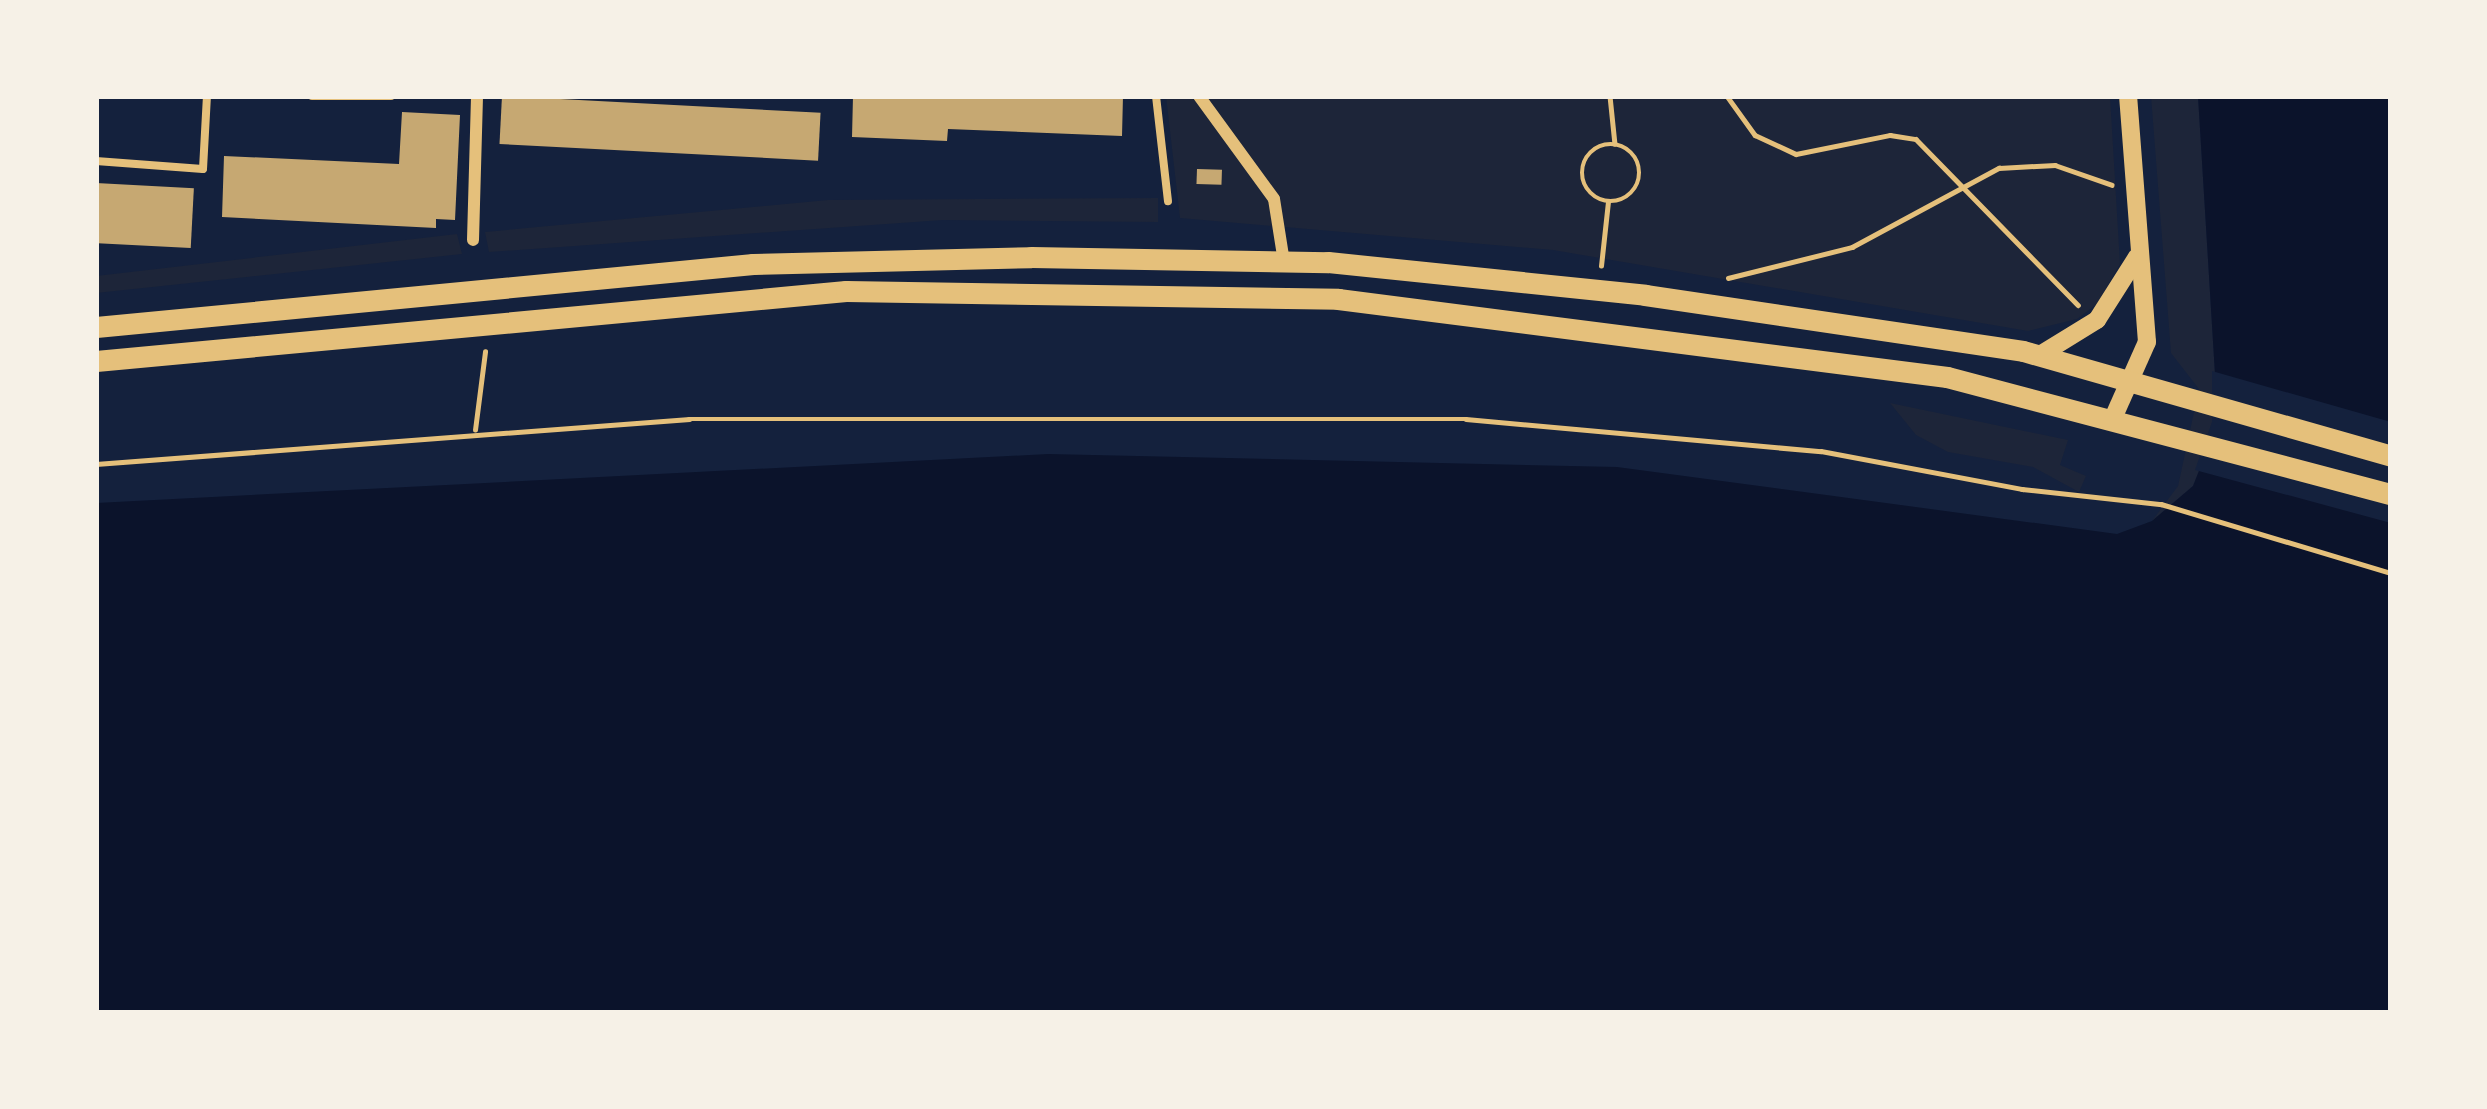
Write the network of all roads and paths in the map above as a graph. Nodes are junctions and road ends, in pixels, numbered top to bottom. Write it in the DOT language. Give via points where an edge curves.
graph roads {
  1 [pos="207,96"];
  2 [pos="312,96"];
  3 [pos="391,96"];
  4 [pos="476,96"];
  5 [pos="1156,96"];
  6 [pos="1198,96"];
  7 [pos="1610,96"];
  8 [pos="1726,96"];
  9 [pos="1740,96"];
  10 [pos="2128,96"];
  11 [pos="1735,104"];
  12 [pos="1615,144"];
  13 [pos="96,161"];
  14 [pos="1966,185"];
  15 [pos="2112,185"];
  16 [pos="1168,201"];
  17 [pos="1609,202"];
  18 [pos="472,240"];
  19 [pos="2137,256"];
  20 [pos="1284,262"];
  21 [pos="1601,266"];
  22 [pos="1728,278"];
  23 [pos="2081,310"];
  24 [pos="96,327"];
  25 [pos="486,346"];
  26 [pos="2040,355"];
  27 [pos="96,361"];
  28 [pos="2141,382"];
  29 [pos="2114,416"];
  30 [pos="475,431"];
  31 [pos="2391,456"];
  32 [pos="96,464"];
  33 [pos="2391,494"];
  34 [pos="2391,574"];
  1 -- 13 [label="lane" via="203,169"];
  2 -- 3 [label="lane"];
  4 -- 18 [label="street"];
  5 -- 16 [label="lane"];
  6 -- 20 [label="street" via="1274,199"];
  7 -- 12 [label="path"];
  8 -- 11 [label="path"];
  9 -- 11 [label="path"];
  10 -- 19 [label="street"];
  11 -- 14 [label="path" via="1755,135 1776,148 1822,154 1900,134 1932,149"];
  12 -- 17 [label="path" via="1638,161 1640,181 1628,197"];
  12 -- 17 [label="path" via="1597,147 1582,169 1592,194"];
  14 -- 15 [label="path" via="2023,162"];
  14 -- 22 [label="path" via="1852,248"];
  14 -- 23 [label="path"];
  17 -- 21 [label="path"];
  19 -- 26 [label="street" via="2097,320"];
  19 -- 28 [label="street" via="2147,343"];
  20 -- 24 [label="main road" via="1031,257 680,268"];
  20 -- 26 [label="main road" via="1646,295"];
  25 -- 30 [label="path"];
  26 -- 28 [label="main road"];
  27 -- 29 [label="main road" via="733,298 1064,289 1496,314 1947,377"];
  28 -- 29 [label="street"];
  28 -- 31 [label="main road"];
  29 -- 33 [label="main road"];
  30 -- 32 [label="path"];
  30 -- 34 [label="path" via="689,419 1466,419 1821,451 2022,489 2161,504"];
}
